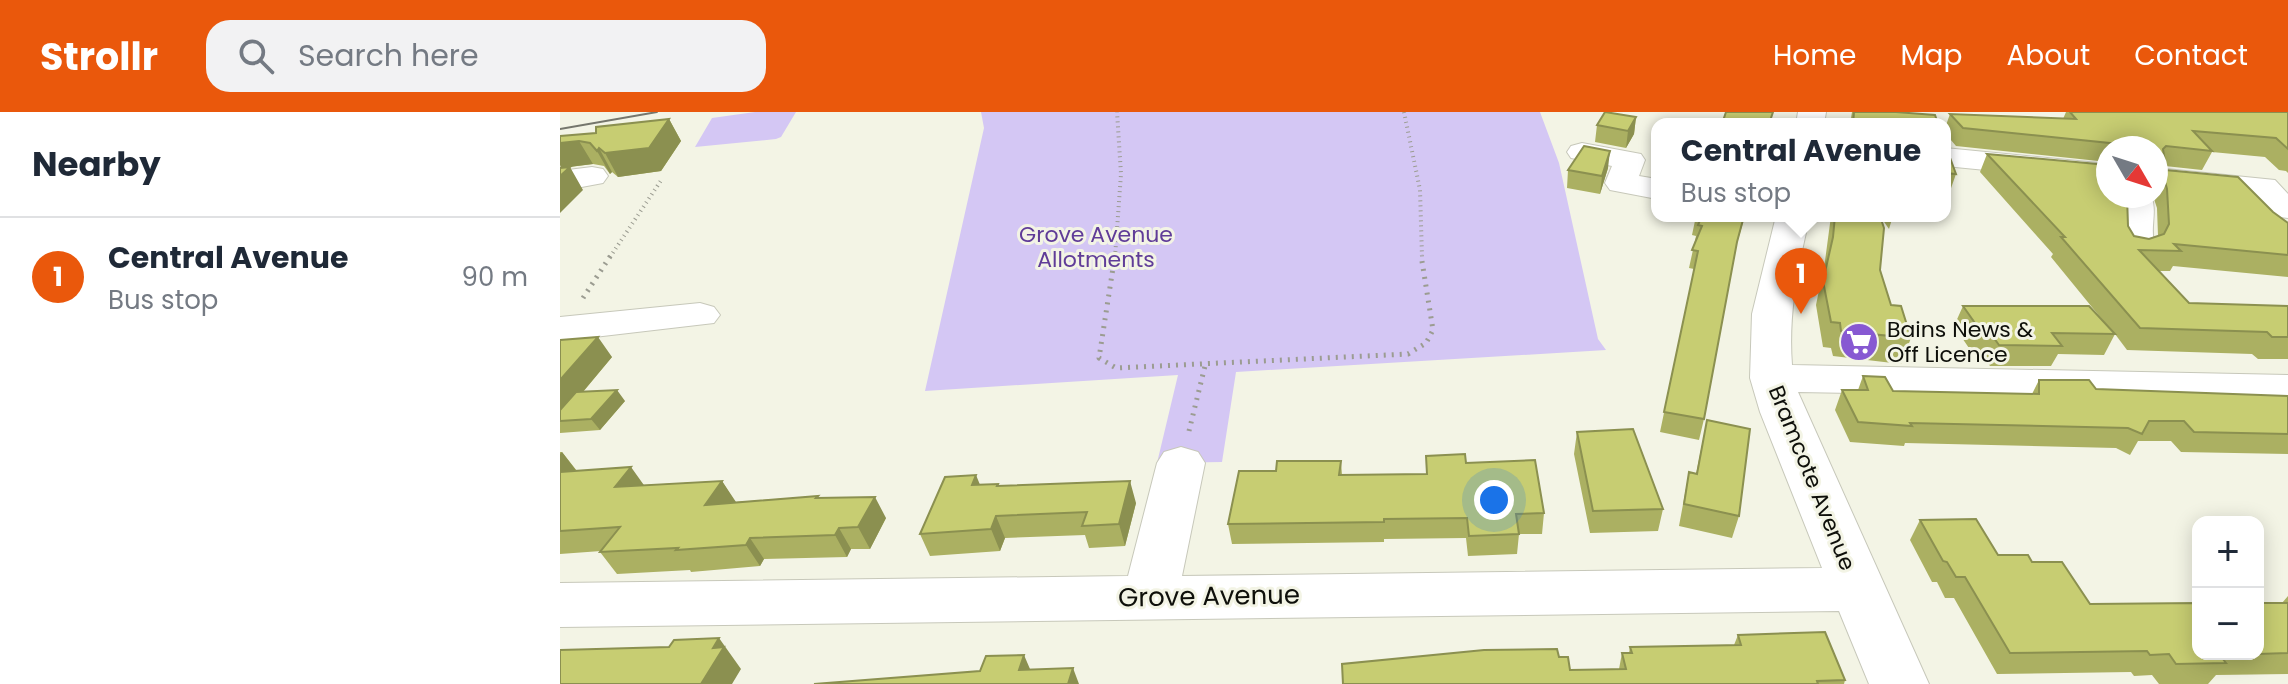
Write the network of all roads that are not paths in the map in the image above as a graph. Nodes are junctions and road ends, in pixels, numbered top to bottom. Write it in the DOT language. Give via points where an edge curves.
graph roads {
  1 [pos="1582,152"];
  2 [pos="1951,158"];
  3 [pos="2168,169"];
  4 [pos="2096,172"];
  5 [pos="592,176"];
  6 [pos="560,181"];
  7 [pos="2271,187"];
  8 [pos="1651,188"];
  9 [pos="2139,208"];
  10 [pos="1792,222"];
  11 [pos="2137,245"];
  12 [pos="700,315"];
  13 [pos="563,329"];
  14 [pos="1771,378"];
  15 [pos="2288,388"];
  16 [pos="1181,463"];
  17 [pos="1858,589"];
  18 [pos="1150,597"];
  19 [pos="560,605"];
  20 [pos="1899,684"];
  1 -- 8 [label="street" via="1630,160 1621,183"];
  2 -- 4 [label="street"];
  3 -- 7 [label="street"];
  5 -- 6 [label="street"];
  9 -- 11 [label="street" via="2133,236"];
  10 -- 14 [label="street, Bramcote Avenue" via="1772,324"];
  12 -- 13 [label="street"];
  14 -- 15 [label="street"];
  14 -- 17 [label="street, Bramcote Avenue"];
  16 -- 18 [label="street"];
  17 -- 18 [label="street, Grove Avenue"];
  17 -- 20 [label="street, Bramcote Avenue"];
  18 -- 19 [label="street, Grove Avenue"];
}
